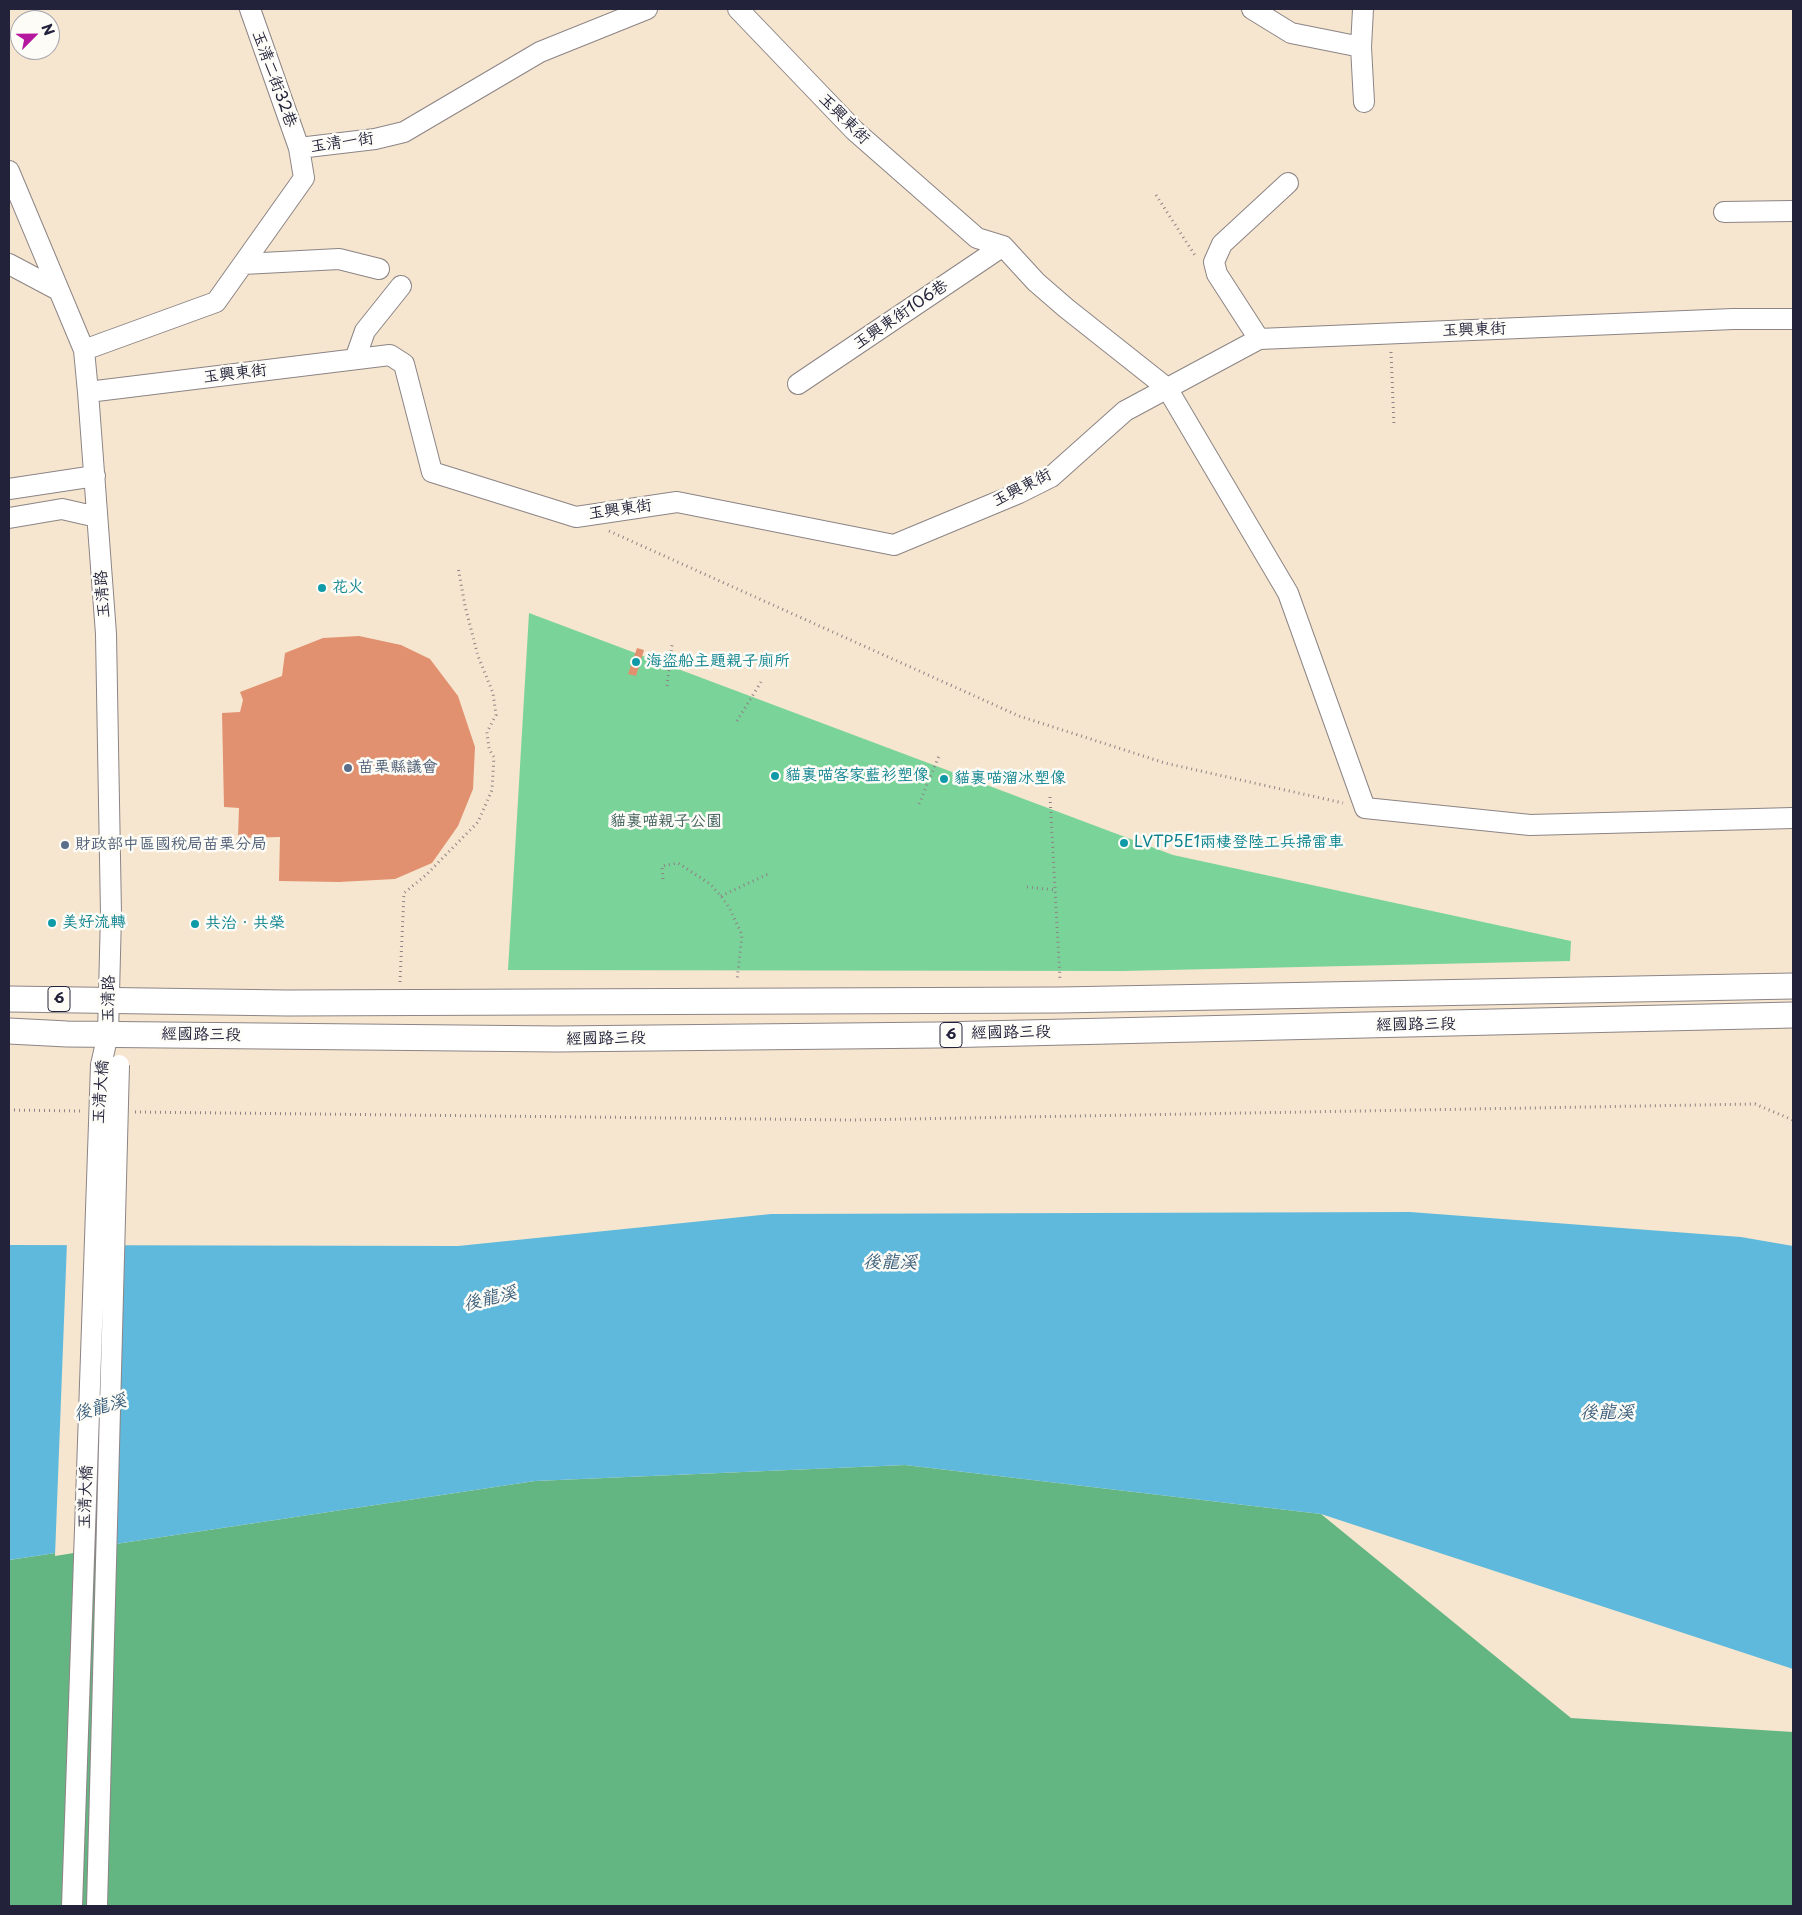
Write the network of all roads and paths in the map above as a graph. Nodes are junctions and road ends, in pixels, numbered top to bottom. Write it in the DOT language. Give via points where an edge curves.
graph roads {
  1 [pos="250,9"];
  2 [pos="646,9"];
  3 [pos="738,9"];
  4 [pos="1252,9"];
  5 [pos="1364,9"];
  6 [pos="1361,47"];
  7 [pos="1364,102"];
  8 [pos="299,148"];
  9 [pos="9,171"];
  10 [pos="1288,183"];
  11 [pos="1156,195"];
  12 [pos="1793,211"];
  13 [pos="1724,212"];
  14 [pos="1004,246"];
  15 [pos="9,264"];
  16 [pos="243,264"];
  17 [pos="379,269"];
  18 [pos="1216,270"];
  19 [pos="401,286"];
  20 [pos="58,290"];
  21 [pos="1793,319"];
  22 [pos="1390,334"];
  23 [pos="1258,339"];
  24 [pos="84,350"];
  25 [pos="354,359"];
  26 [pos="798,384"];
  27 [pos="1167,388"];
  28 [pos="88,392"];
  29 [pos="1394,426"];
  30 [pos="95,476"];
  31 [pos="9,489"];
  32 [pos="97,516"];
  33 [pos="576,517"];
  34 [pos="9,518"];
  35 [pos="458,566"];
  36 [pos="672,645"];
  37 [pos="761,682"];
  38 [pos="667,686"];
  39 [pos="737,721"];
  40 [pos="939,756"];
  41 [pos="1050,797"];
  42 [pos="919,804"];
  43 [pos="1365,808"];
  44 [pos="1793,818"];
  45 [pos="768,874"];
  46 [pos="663,879"];
  47 [pos="1027,887"];
  48 [pos="1055,890"];
  49 [pos="721,896"];
  50 [pos="1060,979"];
  51 [pos="737,982"];
  52 [pos="399,983"];
  53 [pos="1793,986"];
  54 [pos="9,999"];
  55 [pos="110,1001"];
  56 [pos="1793,1014"];
  57 [pos="9,1031"];
  58 [pos="108,1034"];
  59 [pos="110,1065"];
  60 [pos="9,1110"];
  61 [pos="88,1111"];
  62 [pos="128,1111"];
  63 [pos="1793,1120"];
  64 [pos="72,1906"];
  65 [pos="96,1906"];
  1 -- 8 [label="street, 玉清二街32巷"];
  2 -- 8 [label="street, 玉清一街" via="540,52 404,132 375,139"];
  3 -- 14 [label="street, 玉興東街" via="855,131 977,238"];
  4 -- 6 [label="street" via="1291,33"];
  5 -- 6 [label="street"];
  6 -- 7 [label="street"];
  8 -- 16 [label="street, 玉清一街" via="304,178"];
  9 -- 20 [label="street, 玉清路"];
  10 -- 18 [label="street" via="1222,244 1214,262"];
  11 -- 18 [label="path" via="1204,270"];
  12 -- 13 [label="street"];
  14 -- 26 [label="street, 玉興東街106巷"];
  14 -- 27 [label="street" via="1036,282"];
  15 -- 20 [label="street"];
  16 -- 17 [label="street" via="339,259"];
  16 -- 24 [label="street, 玉清一街" via="216,302"];
  18 -- 23 [label="street"];
  19 -- 25 [label="street" via="365,331"];
  20 -- 24 [label="street, 玉清路"];
  21 -- 22 [label="street, 玉興東街"];
  22 -- 23 [label="street, 玉興東街"];
  22 -- 29 [label="path"];
  23 -- 27 [label="street, 玉興東街"];
  24 -- 28 [label="street, 玉清路"];
  25 -- 28 [label="street, 玉興東街"];
  25 -- 33 [label="street, 玉興東街" via="390,355 404,364 432,472"];
  27 -- 33 [label="street, 玉興東街" via="1125,412 1051,477 894,545 677,502"];
  27 -- 43 [label="street" via="1288,592"];
  28 -- 30 [label="street, 玉清路"];
  30 -- 31 [label="street"];
  30 -- 32 [label="street, 玉清路"];
  32 -- 34 [label="street" via="62,509"];
  32 -- 55 [label="street, 玉清路" via="106,644"];
  33 -- 43 [label="path" via="1019,716 1165,763"];
  35 -- 52 [label="path" via="478,656 493,693 496,715 487,732 489,749 494,757 492,790 478,822 404,893"];
  36 -- 38 [label="path"];
  37 -- 39 [label="path"];
  40 -- 42 [label="path"];
  41 -- 48 [label="path"];
  43 -- 44 [label="street" via="1530,825"];
  45 -- 49 [label="path"];
  46 -- 49 [label="path" via="662,866 678,863 710,884"];
  47 -- 48 [label="path"];
  48 -- 50 [label="path"];
  49 -- 51 [label="path" via="742,936"];
  53 -- 55 [label="main road, 經國路三段 / 6" via="1060,1000 287,1004"];
  54 -- 55 [label="main road, 6"];
  55 -- 58 [label="street, 玉清路"];
  56 -- 58 [label="main road, 經國路三段 / 6" via="928,1035 557,1039"];
  57 -- 58 [label="main road, 6"];
  58 -- 59 [label="street, 玉清大橋"];
  59 -- 64 [label="street, 玉清大橋, bridge"];
  59 -- 65 [label="street, 玉清大橋, bridge"];
  60 -- 61 [label="path"];
  62 -- 63 [label="path" via="851,1120 1755,1104"];
}
